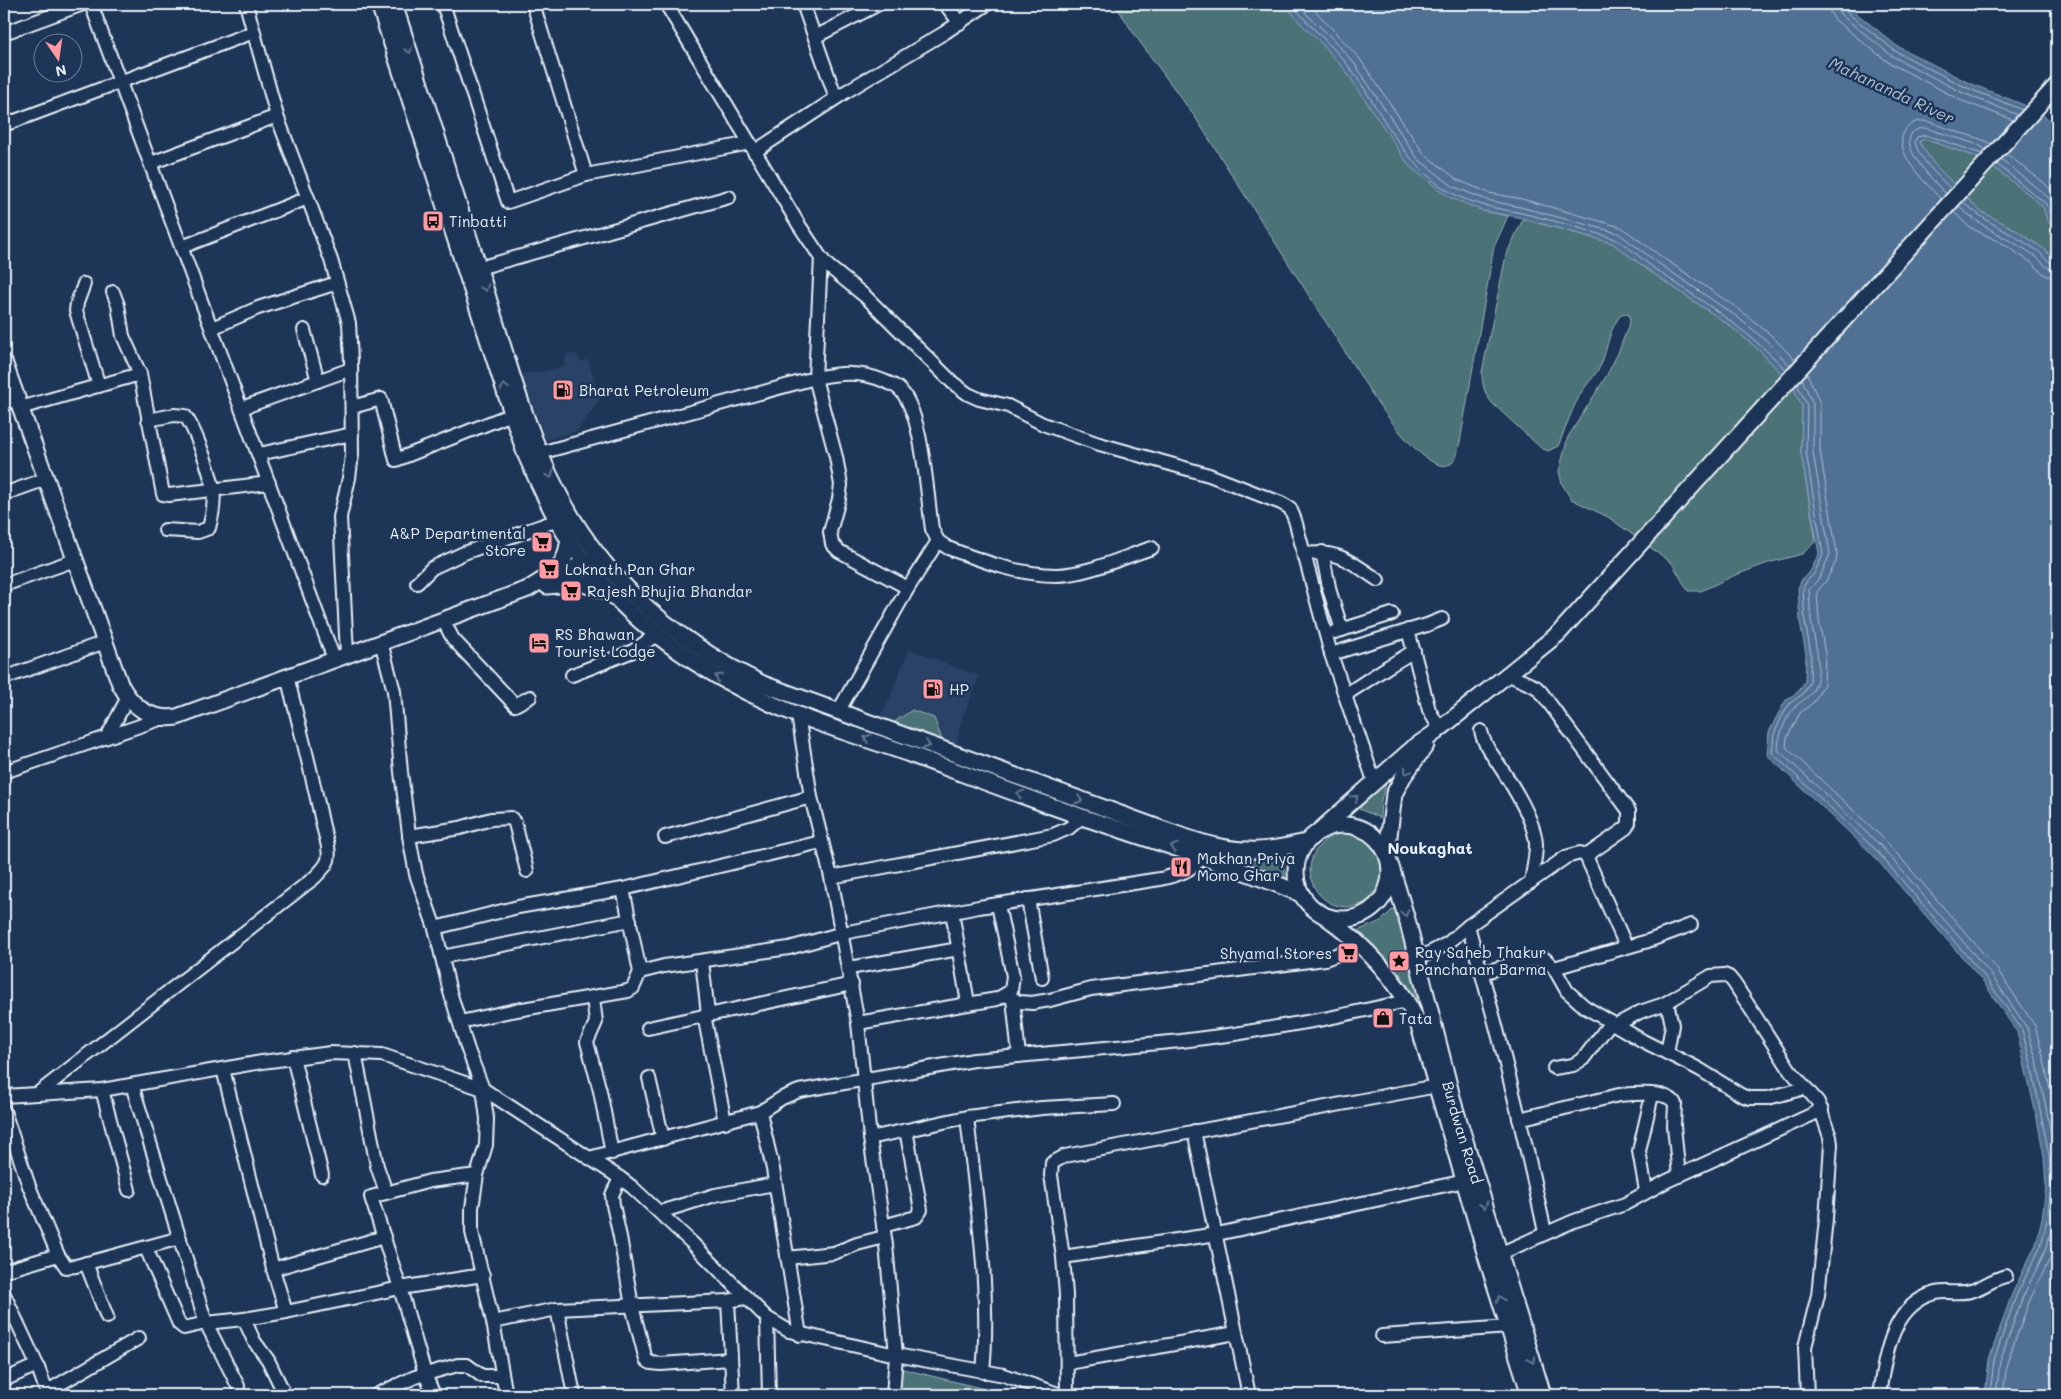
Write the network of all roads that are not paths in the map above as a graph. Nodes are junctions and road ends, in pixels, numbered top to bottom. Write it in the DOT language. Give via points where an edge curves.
graph roads {
  1 [pos="83,4"];
  2 [pos="91,4"];
  3 [pos="379,4"];
  4 [pos="394,4"];
  5 [pos="443,4"];
  6 [pos="533,4"];
  7 [pos="666,4"];
  8 [pos="803,4"];
  9 [pos="879,4"];
  10 [pos="945,4"];
  11 [pos="987,4"];
  12 [pos="249,7"];
  13 [pos="960,23"];
  14 [pos="254,32"];
  15 [pos="4,33"];
  16 [pos="815,37"];
  17 [pos="120,82"];
  18 [pos="2056,86"];
  19 [pos="836,98"];
  20 [pos="277,116"];
  21 [pos="4,125"];
  22 [pos="752,148"];
  23 [pos="150,163"];
  24 [pos="586,175"];
  25 [pos="729,197"];
  26 [pos="308,198"];
  27 [pos="182,247"];
  28 [pos="821,258"];
  29 [pos="479,268"];
  30 [pos="337,283"];
  31 [pos="84,284"];
  32 [pos="113,292"];
  33 [pos="212,328"];
  34 [pos="304,330"];
  35 [pos="4,362"];
  36 [pos="351,369"];
  37 [pos="140,374"];
  38 [pos="816,378"];
  39 [pos="318,381"];
  40 [pos="99,386"];
  41 [pos="14,404"];
  42 [pos="352,407"];
  43 [pos="242,408"];
  44 [pos="512,414"];
  45 [pos="148,420"];
  46 [pos="352,434"];
  47 [pos="540,453"];
  48 [pos="259,454"];
  49 [pos="46,479"];
  50 [pos="269,483"];
  51 [pos="213,489"];
  52 [pos="4,494"];
  53 [pos="558,520"];
  54 [pos="165,530"];
  55 [pos="569,540"];
  56 [pos="938,541"];
  57 [pos="1152,548"];
  58 [pos="1322,552"];
  59 [pos="1303,554"];
  60 [pos="75,560"];
  61 [pos="596,565"];
  62 [pos="552,580"];
  63 [pos="1378,580"];
  64 [pos="417,582"];
  65 [pos="4,585"];
  66 [pos="908,588"];
  67 [pos="611,592"];
  68 [pos="1392,614"];
  69 [pos="1442,619"];
  70 [pos="443,620"];
  71 [pos="1342,630"];
  72 [pos="1408,630"];
  73 [pos="656,635"];
  74 [pos="1326,636"];
  75 [pos="105,642"];
  76 [pos="381,642"];
  77 [pos="1414,651"];
  78 [pos="1331,654"];
  79 [pos="340,657"];
  80 [pos="1507,674"];
  81 [pos="572,675"];
  82 [pos="287,676"];
  83 [pos="4,678"];
  84 [pos="1345,695"];
  85 [pos="128,697"];
  86 [pos="530,697"];
  87 [pos="838,712"];
  88 [pos="798,715"];
  89 [pos="163,718"];
  90 [pos="1438,730"];
  91 [pos="1481,731"];
  92 [pos="107,737"];
  93 [pos="4,772"];
  94 [pos="1374,781"];
  95 [pos="811,797"];
  96 [pos="1082,816"];
  97 [pos="1319,831"];
  98 [pos="409,836"];
  99 [pos="665,837"];
  100 [pos="821,842"];
  101 [pos="1306,842"];
  102 [pos="1387,852"];
  103 [pos="1586,856"];
  104 [pos="1202,857"];
  105 [pos="1391,867"];
  106 [pos="527,872"];
  107 [pos="831,877"];
  108 [pos="1531,882"];
  109 [pos="623,889"];
  110 [pos="1301,894"];
  111 [pos="1028,899"];
  112 [pos="998,905"];
  113 [pos="952,912"];
  114 [pos="1322,914"];
  115 [pos="630,920"];
  116 [pos="1691,925"];
  117 [pos="1468,926"];
  118 [pos="435,928"];
  119 [pos="843,934"];
  120 [pos="1356,940"];
  121 [pos="1626,946"];
  122 [pos="959,948"];
  123 [pos="442,957"];
  124 [pos="1418,959"];
  125 [pos="702,961"];
  126 [pos="849,968"];
  127 [pos="1554,968"];
  128 [pos="640,972"];
  129 [pos="1482,973"];
  130 [pos="1042,978"];
  131 [pos="852,984"];
  132 [pos="1009,997"];
  133 [pos="593,998"];
  134 [pos="1408,1001"];
  135 [pos="968,1002"];
  136 [pos="1668,1002"];
  137 [pos="706,1015"];
  138 [pos="460,1022"];
  139 [pos="858,1023"];
  140 [pos="1614,1024"];
  141 [pos="648,1028"];
  142 [pos="1433,1050"];
  143 [pos="355,1053"];
  144 [pos="1667,1053"];
  145 [pos="1019,1056"];
  146 [pos="293,1057"];
  147 [pos="1554,1068"];
  148 [pos="223,1069"];
  149 [pos="649,1078"];
  150 [pos="864,1079"];
  151 [pos="132,1084"];
  152 [pos="1437,1086"];
  153 [pos="1805,1088"];
  154 [pos="483,1089"];
  155 [pos="102,1090"];
  156 [pos="37,1094"];
  157 [pos="1652,1095"];
  158 [pos="4,1096"];
  159 [pos="1114,1104"];
  160 [pos="1822,1110"];
  161 [pos="4,1111"];
  162 [pos="760,1112"];
  163 [pos="967,1118"];
  164 [pos="1520,1119"];
  165 [pos="726,1122"];
  166 [pos="906,1130"];
  167 [pos="1194,1131"];
  168 [pos="870,1138"];
  169 [pos="663,1139"];
  170 [pos="612,1153"];
  171 [pos="589,1158"];
  172 [pos="322,1175"];
  173 [pos="477,1175"];
  174 [pos="1679,1176"];
  175 [pos="620,1178"];
  176 [pos="1465,1181"];
  177 [pos="775,1184"];
  178 [pos="128,1190"];
  179 [pos="1646,1191"];
  180 [pos="386,1192"];
  181 [pos="660,1212"];
  182 [pos="884,1232"];
  183 [pos="1545,1232"];
  184 [pos="1217,1234"];
  185 [pos="384,1237"];
  186 [pos="180,1238"];
  187 [pos="146,1248"];
  188 [pos="1499,1254"];
  189 [pos="58,1255"];
  190 [pos="1063,1257"];
  191 [pos="787,1258"];
  192 [pos="86,1263"];
  193 [pos="273,1269"];
  194 [pos="4,1271"];
  195 [pos="483,1275"];
  196 [pos="2006,1276"];
  197 [pos="400,1288"];
  198 [pos="4,1294"];
  199 [pos="745,1298"];
  200 [pos="728,1301"];
  201 [pos="632,1306"];
  202 [pos="557,1309"];
  203 [pos="286,1312"];
  204 [pos="107,1317"];
  205 [pos="767,1318"];
  206 [pos="244,1319"];
  207 [pos="493,1322"];
  208 [pos="206,1323"];
  209 [pos="1509,1327"];
  210 [pos="1236,1333"];
  211 [pos="800,1334"];
  212 [pos="1382,1336"];
  213 [pos="139,1338"];
  214 [pos="896,1354"];
  215 [pos="730,1359"];
  216 [pos="1068,1363"];
  217 [pos="37,1365"];
  218 [pos="983,1372"];
  219 [pos="425,1374"];
  220 [pos="502,1376"];
  221 [pos="4,1380"];
  222 [pos="238,1386"];
  223 [pos="47,1394"];
  224 [pos="285,1395"];
  225 [pos="376,1395"];
  226 [pos="434,1395"];
  227 [pos="506,1395"];
  228 [pos="574,1395"];
  229 [pos="732,1395"];
  230 [pos="769,1395"];
  231 [pos="893,1395"];
  232 [pos="1062,1395"];
  233 [pos="1067,1395"];
  234 [pos="1248,1395"];
  235 [pos="1530,1395"];
  236 [pos="1543,1395"];
  237 [pos="1807,1395"];
  238 [pos="1880,1395"];
  1 -- 15 [label="street"];
  2 -- 17 [label="street"];
  44 -- 3 [label="main road, one-way" via="478,308 460,279 438,219 416,141 413,109"];
  4 -- 29 [label="main road, one-way"];
  5 -- 24 [label="street" via="508,202"];
  6 -- 24 [label="street"];
  7 -- 22 [label="street"];
  8 -- 16 [label="street"];
  9 -- 16 [label="street"];
  10 -- 13 [label="street"];
  11 -- 13 [label="street"];
  12 -- 14 [label="street"];
  13 -- 19 [label="street"];
  14 -- 17 [label="street"];
  14 -- 20 [label="street"];
  16 -- 19 [label="street"];
  17 -- 21 [label="street"];
  17 -- 23 [label="street"];
  18 -- 80 [label="main road" via="1580,610 1544,647"];
  19 -- 22 [label="street"];
  20 -- 23 [label="street"];
  20 -- 26 [label="street"];
  22 -- 24 [label="street"];
  22 -- 28 [label="street"];
  23 -- 27 [label="street"];
  25 -- 29 [label="street"];
  26 -- 27 [label="street"];
  26 -- 30 [label="street"];
  27 -- 33 [label="street"];
  28 -- 38 [label="street"];
  28 -- 59 [label="street" via="968,394 1008,406 1043,424 1096,443 1209,475 1281,503 1292,512"];
  29 -- 47 [label="main road, one-way"];
  30 -- 33 [label="street" via="258,308"];
  30 -- 36 [label="street" via="349,322"];
  31 -- 40 [label="street" via="76,311"];
  32 -- 37 [label="street" via="123,336"];
  33 -- 43 [label="street"];
  34 -- 39 [label="street"];
  35 -- 41 [label="main road"];
  36 -- 39 [label="street"];
  36 -- 42 [label="street"];
  37 -- 40 [label="street"];
  37 -- 45 [label="street"];
  38 -- 47 [label="street"];
  38 -- 56 [label="street" via="857,373 897,388 906,399 918,430 932,529"];
  38 -- 66 [label="street" via="841,485 830,532 832,544 839,551"];
  39 -- 43 [label="street"];
  40 -- 41 [label="street"];
  41 -- 49 [label="main road"];
  42 -- 44 [label="street" via="381,400 396,460"];
  42 -- 46 [label="street"];
  43 -- 48 [label="street"];
  44 -- 53 [label="main road" via="536,477"];
  45 -- 51 [label="street" via="185,416 196,436"];
  45 -- 51 [label="street" via="163,494"];
  46 -- 48 [label="street"];
  46 -- 79 [label="street" via="349,478 340,517"];
  47 -- 61 [label="main road, one-way"];
  48 -- 50 [label="street"];
  49 -- 52 [label="street"];
  49 -- 60 [label="main road"];
  50 -- 51 [label="street"];
  50 -- 79 [label="street"];
  51 -- 54 [label="street" via="209,528 198,532"];
  53 -- 55 [label="main road"];
  53 -- 64 [label="street" via="464,553 432,568"];
  55 -- 61 [label="main road"];
  55 -- 62 [label="main road" via="566,554"];
  56 -- 57 [label="street" via="948,548 1014,570 1056,575 1088,569"];
  56 -- 66 [label="street"];
  58 -- 59 [label="street"];
  58 -- 63 [label="street" via="1341,557"];
  58 -- 71 [label="street"];
  59 -- 74 [label="street"];
  60 -- 65 [label="street"];
  60 -- 75 [label="main road"];
  61 -- 62 [label="main road"];
  61 -- 67 [label="main road"];
  61 -- 87 [label="main road" via="647,608 737,661 796,689 815,704"];
  62 -- 67 [label="main road" via="580,583"];
  62 -- 70 [label="main road"];
  66 -- 87 [label="street"];
  67 -- 73 [label="main road"];
  68 -- 71 [label="street"];
  69 -- 72 [label="street"];
  70 -- 76 [label="main road"];
  70 -- 86 [label="street" via="453,638 515,705"];
  71 -- 74 [label="street"];
  72 -- 77 [label="street"];
  72 -- 78 [label="street"];
  73 -- 81 [label="street" via="633,651"];
  88 -- 73 [label="main road, one-way" via="716,676"];
  74 -- 78 [label="street"];
  75 -- 83 [label="street"];
  75 -- 85 [label="main road"];
  76 -- 79 [label="main road"];
  76 -- 98 [label="street" via="394,692"];
  77 -- 84 [label="street"];
  77 -- 90 [label="street" via="1429,710"];
  78 -- 84 [label="street"];
  79 -- 82 [label="main road"];
  80 -- 90 [label="main road"];
  80 -- 103 [label="street" via="1541,692 1629,811 1631,816 1626,828"];
  82 -- 89 [label="main road" via="177,717"];
  82 -- 156 [label="street" via="328,852 325,865 306,884"];
  84 -- 94 [label="street"];
  85 -- 89 [label="main road" via="142,710"];
  85 -- 92 [label="street"];
  87 -- 101 [label="main road, one-way" via="1207,844 1249,850"];
  88 -- 95 [label="street"];
  96 -- 88 [label="main road, one-way"];
  89 -- 92 [label="street"];
  90 -- 94 [label="main road"];
  90 -- 102 [label="main road, one-way" via="1394,794"];
  91 -- 108 [label="street" via="1487,749 1509,782 1534,833 1536,851"];
  92 -- 93 [label="street"];
  97 -- 94 [label="main road, one-way"];
  95 -- 99 [label="street"];
  95 -- 100 [label="street"];
  104 -- 96 [label="main road, one-way"];
  96 -- 107 [label="street" via="1069,828 1054,835"];
  97 -- 101 [label="main road"];
  97 -- 102 [label="main road" via="1334,825 1350,825 1378,839"];
  98 -- 106 [label="street" via="511,818"];
  98 -- 118 [label="street" via="416,874"];
  100 -- 107 [label="street"];
  100 -- 109 [label="street"];
  101 -- 110 [label="main road" via="1298,858 1296,877"];
  102 -- 105 [label="main road"];
  103 -- 108 [label="street" via="1574,854"];
  103 -- 121 [label="street"];
  104 -- 110 [label="main road"];
  104 -- 111 [label="street" via="1185,872 1160,879"];
  105 -- 114 [label="main road" via="1386,891 1370,911 1355,918 1338,919"];
  105 -- 124 [label="main road, Burdwan Road, one-way"];
  107 -- 119 [label="street"];
  108 -- 117 [label="street"];
  109 -- 115 [label="street"];
  109 -- 118 [label="street" via="518,907"];
  110 -- 114 [label="main road"];
  111 -- 112 [label="street"];
  111 -- 130 [label="street"];
  112 -- 113 [label="street"];
  112 -- 132 [label="street" via="1013,983"];
  113 -- 119 [label="street"];
  113 -- 122 [label="street"];
  114 -- 120 [label="main road, Burdwan Road"];
  115 -- 123 [label="street"];
  115 -- 128 [label="street"];
  116 -- 121 [label="street"];
  117 -- 124 [label="street" via="1448,943"];
  117 -- 129 [label="street"];
  118 -- 123 [label="street"];
  119 -- 125 [label="street" via="789,948"];
  119 -- 126 [label="street"];
  120 -- 132 [label="street" via="1344,952 1325,959 1091,989 1032,1003"];
  120 -- 134 [label="main road, Burdwan Road"];
  121 -- 127 [label="street"];
  122 -- 126 [label="street"];
  122 -- 135 [label="street"];
  123 -- 138 [label="street"];
  124 -- 142 [label="main road, Burdwan Road"];
  125 -- 128 [label="street"];
  125 -- 137 [label="street"];
  126 -- 131 [label="street"];
  127 -- 129 [label="street" via="1546,960 1529,960"];
  127 -- 140 [label="street" via="1573,998"];
  128 -- 133 [label="street" via="633,988 628,991"];
  129 -- 164 [label="street"];
  131 -- 137 [label="street"];
  131 -- 139 [label="street"];
  132 -- 135 [label="street"];
  132 -- 145 [label="street"];
  133 -- 138 [label="street"];
  133 -- 170 [label="street" via="596,1022 588,1042"];
  134 -- 142 [label="main road, Burdwan Road"];
  134 -- 145 [label="street" via="1235,1034"];
  135 -- 139 [label="street"];
  136 -- 140 [label="street"];
  136 -- 144 [label="street" via="1672,1025"];
  136 -- 153 [label="street" via="1712,976 1729,977"];
  137 -- 141 [label="street"];
  137 -- 165 [label="street"];
  138 -- 154 [label="street"];
  139 -- 150 [label="street"];
  140 -- 144 [label="street"];
  140 -- 147 [label="street" via="1583,1059 1573,1065"];
  142 -- 152 [label="main road, Burdwan Road"];
  142 -- 188 [label="main road, Burdwan Road, one-way"];
  143 -- 146 [label="street"];
  143 -- 154 [label="street" via="382,1055"];
  143 -- 180 [label="street" via="377,1166"];
  144 -- 153 [label="street" via="1749,1098 1768,1098"];
  145 -- 150 [label="street" via="974,1060"];
  146 -- 148 [label="street"];
  146 -- 172 [label="street"];
  148 -- 151 [label="street"];
  148 -- 193 [label="street"];
  149 -- 169 [label="street"];
  150 -- 162 [label="street" via="799,1091"];
  150 -- 168 [label="street"];
  151 -- 155 [label="street"];
  151 -- 186 [label="street"];
  152 -- 167 [label="street"];
  152 -- 176 [label="main road, Burdwan Road"];
  153 -- 160 [label="street"];
  154 -- 171 [label="street"];
  154 -- 173 [label="street" via="486,1145"];
  155 -- 156 [label="street"];
  155 -- 178 [label="street"];
  156 -- 158 [label="street"];
  157 -- 164 [label="street" via="1619,1095"];
  157 -- 174 [label="street" via="1674,1100"];
  157 -- 179 [label="street" via="1639,1151"];
  159 -- 163 [label="street" via="1042,1108"];
  160 -- 174 [label="street"];
  160 -- 237 [label="street" via="1831,1144 1818,1296 1805,1347"];
  161 -- 189 [label="street" via="29,1186"];
  162 -- 165 [label="street"];
  162 -- 177 [label="street"];
  163 -- 166 [label="street"];
  163 -- 218 [label="street" via="982,1269 986,1341"];
  164 -- 183 [label="street"];
  165 -- 169 [label="street"];
  166 -- 168 [label="street"];
  166 -- 182 [label="street" via="921,1210 916,1217"];
  167 -- 184 [label="street"];
  167 -- 190 [label="street" via="1065,1156 1052,1163"];
  168 -- 182 [label="street"];
  169 -- 170 [label="street"];
  170 -- 171 [label="street"];
  171 -- 175 [label="street"];
  173 -- 180 [label="street" via="430,1181"];
  173 -- 195 [label="street" via="472,1232"];
  174 -- 179 [label="street"];
  175 -- 181 [label="street"];
  175 -- 201 [label="street" via="612,1195"];
  176 -- 184 [label="street"];
  209 -- 176 [label="main road, Burdwan Road, one-way"];
  177 -- 181 [label="street" via="715,1195"];
  177 -- 191 [label="street"];
  179 -- 183 [label="street" via="1619,1206"];
  180 -- 185 [label="street" via="371,1197"];
  181 -- 199 [label="street"];
  182 -- 191 [label="street" via="834,1253"];
  182 -- 214 [label="street"];
  183 -- 188 [label="street"];
  184 -- 190 [label="street"];
  184 -- 210 [label="street"];
  185 -- 193 [label="street"];
  185 -- 197 [label="street"];
  186 -- 187 [label="street"];
  186 -- 208 [label="street"];
  187 -- 192 [label="street"];
  187 -- 208 [label="street" via="179,1324 189,1328"];
  188 -- 236 [label="main road, Burdwan Road, one-way"];
  189 -- 192 [label="street" via="66,1267"];
  189 -- 194 [label="street"];
  190 -- 216 [label="street"];
  191 -- 211 [label="street"];
  192 -- 204 [label="street"];
  193 -- 203 [label="street"];
  195 -- 197 [label="street"];
  195 -- 207 [label="street"];
  196 -- 238 [label="street" via="1986,1282 1975,1290 1936,1293 1907,1311 1886,1350"];
  197 -- 203 [label="street"];
  197 -- 219 [label="street"];
  198 -- 217 [label="street"];
  199 -- 200 [label="street"];
  199 -- 205 [label="street"];
  200 -- 201 [label="street"];
  200 -- 215 [label="street"];
  201 -- 202 [label="street"];
  201 -- 215 [label="street" via="644,1355 651,1363"];
  202 -- 207 [label="street"];
  202 -- 228 [label="street"];
  203 -- 206 [label="street"];
  205 -- 211 [label="street"];
  205 -- 230 [label="street"];
  206 -- 208 [label="street"];
  206 -- 224 [label="street"];
  207 -- 220 [label="street"];
  208 -- 222 [label="street"];
  209 -- 212 [label="street"];
  209 -- 235 [label="main road, Burdwan Road"];
  210 -- 216 [label="street"];
  210 -- 234 [label="street"];
  211 -- 214 [label="street"];
  213 -- 223 [label="street"];
  214 -- 218 [label="street"];
  214 -- 231 [label="street"];
  215 -- 229 [label="street"];
  216 -- 233 [label="street"];
  217 -- 221 [label="street"];
  217 -- 223 [label="street"];
  218 -- 232 [label="street" via="1004,1375"];
  219 -- 220 [label="street" via="467,1365 482,1376"];
  219 -- 225 [label="street"];
  219 -- 226 [label="street"];
  220 -- 227 [label="street"];
}
